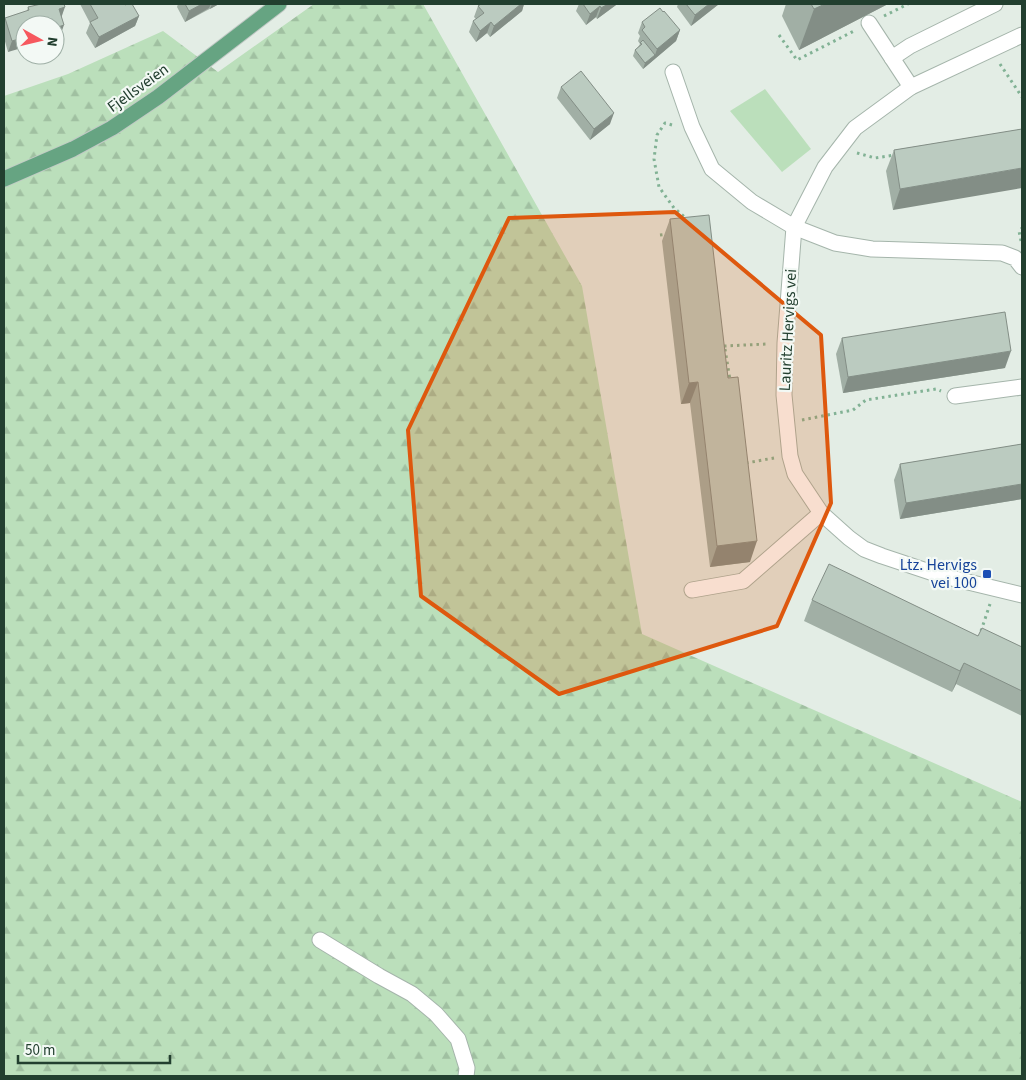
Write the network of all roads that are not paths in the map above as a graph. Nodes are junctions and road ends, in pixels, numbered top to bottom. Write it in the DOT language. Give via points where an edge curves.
graph roads {
  1 [pos="279,4"];
  2 [pos="995,4"];
  3 [pos="869,23"];
  4 [pos="1022,35"];
  5 [pos="892,58"];
  6 [pos="673,72"];
  7 [pos="911,87"];
  8 [pos="4,179"];
  9 [pos="794,227"];
  10 [pos="1020,260"];
  11 [pos="1022,387"];
  12 [pos="956,396"];
  13 [pos="821,513"];
  14 [pos="692,590"];
  15 [pos="1022,596"];
  16 [pos="320,940"];
  17 [pos="466,1076"];
  1 -- 8 [label="main road, Fjellsveien" via="158,97 112,128"];
  2 -- 5 [label="street"];
  3 -- 5 [label="street"];
  4 -- 7 [label="street, Lauritz Hervigs vei"];
  5 -- 7 [label="street"];
  6 -- 9 [label="street" via="692,127 712,169 752,202"];
  7 -- 9 [label="street, Lauritz Hervigs vei" via="855,128 825,167"];
  9 -- 10 [label="street" via="835,243 872,249 1002,253"];
  9 -- 13 [label="street, Lauritz Hervigs vei" via="785,343 786,423 795,474"];
  11 -- 12 [label="street"];
  13 -- 14 [label="street" via="743,581"];
  13 -- 15 [label="street, Lauritz Hervigs vei" via="864,548 940,575"];
  16 -- 17 [label="street" via="412,994 436,1014 458,1039 467,1068"];
}
